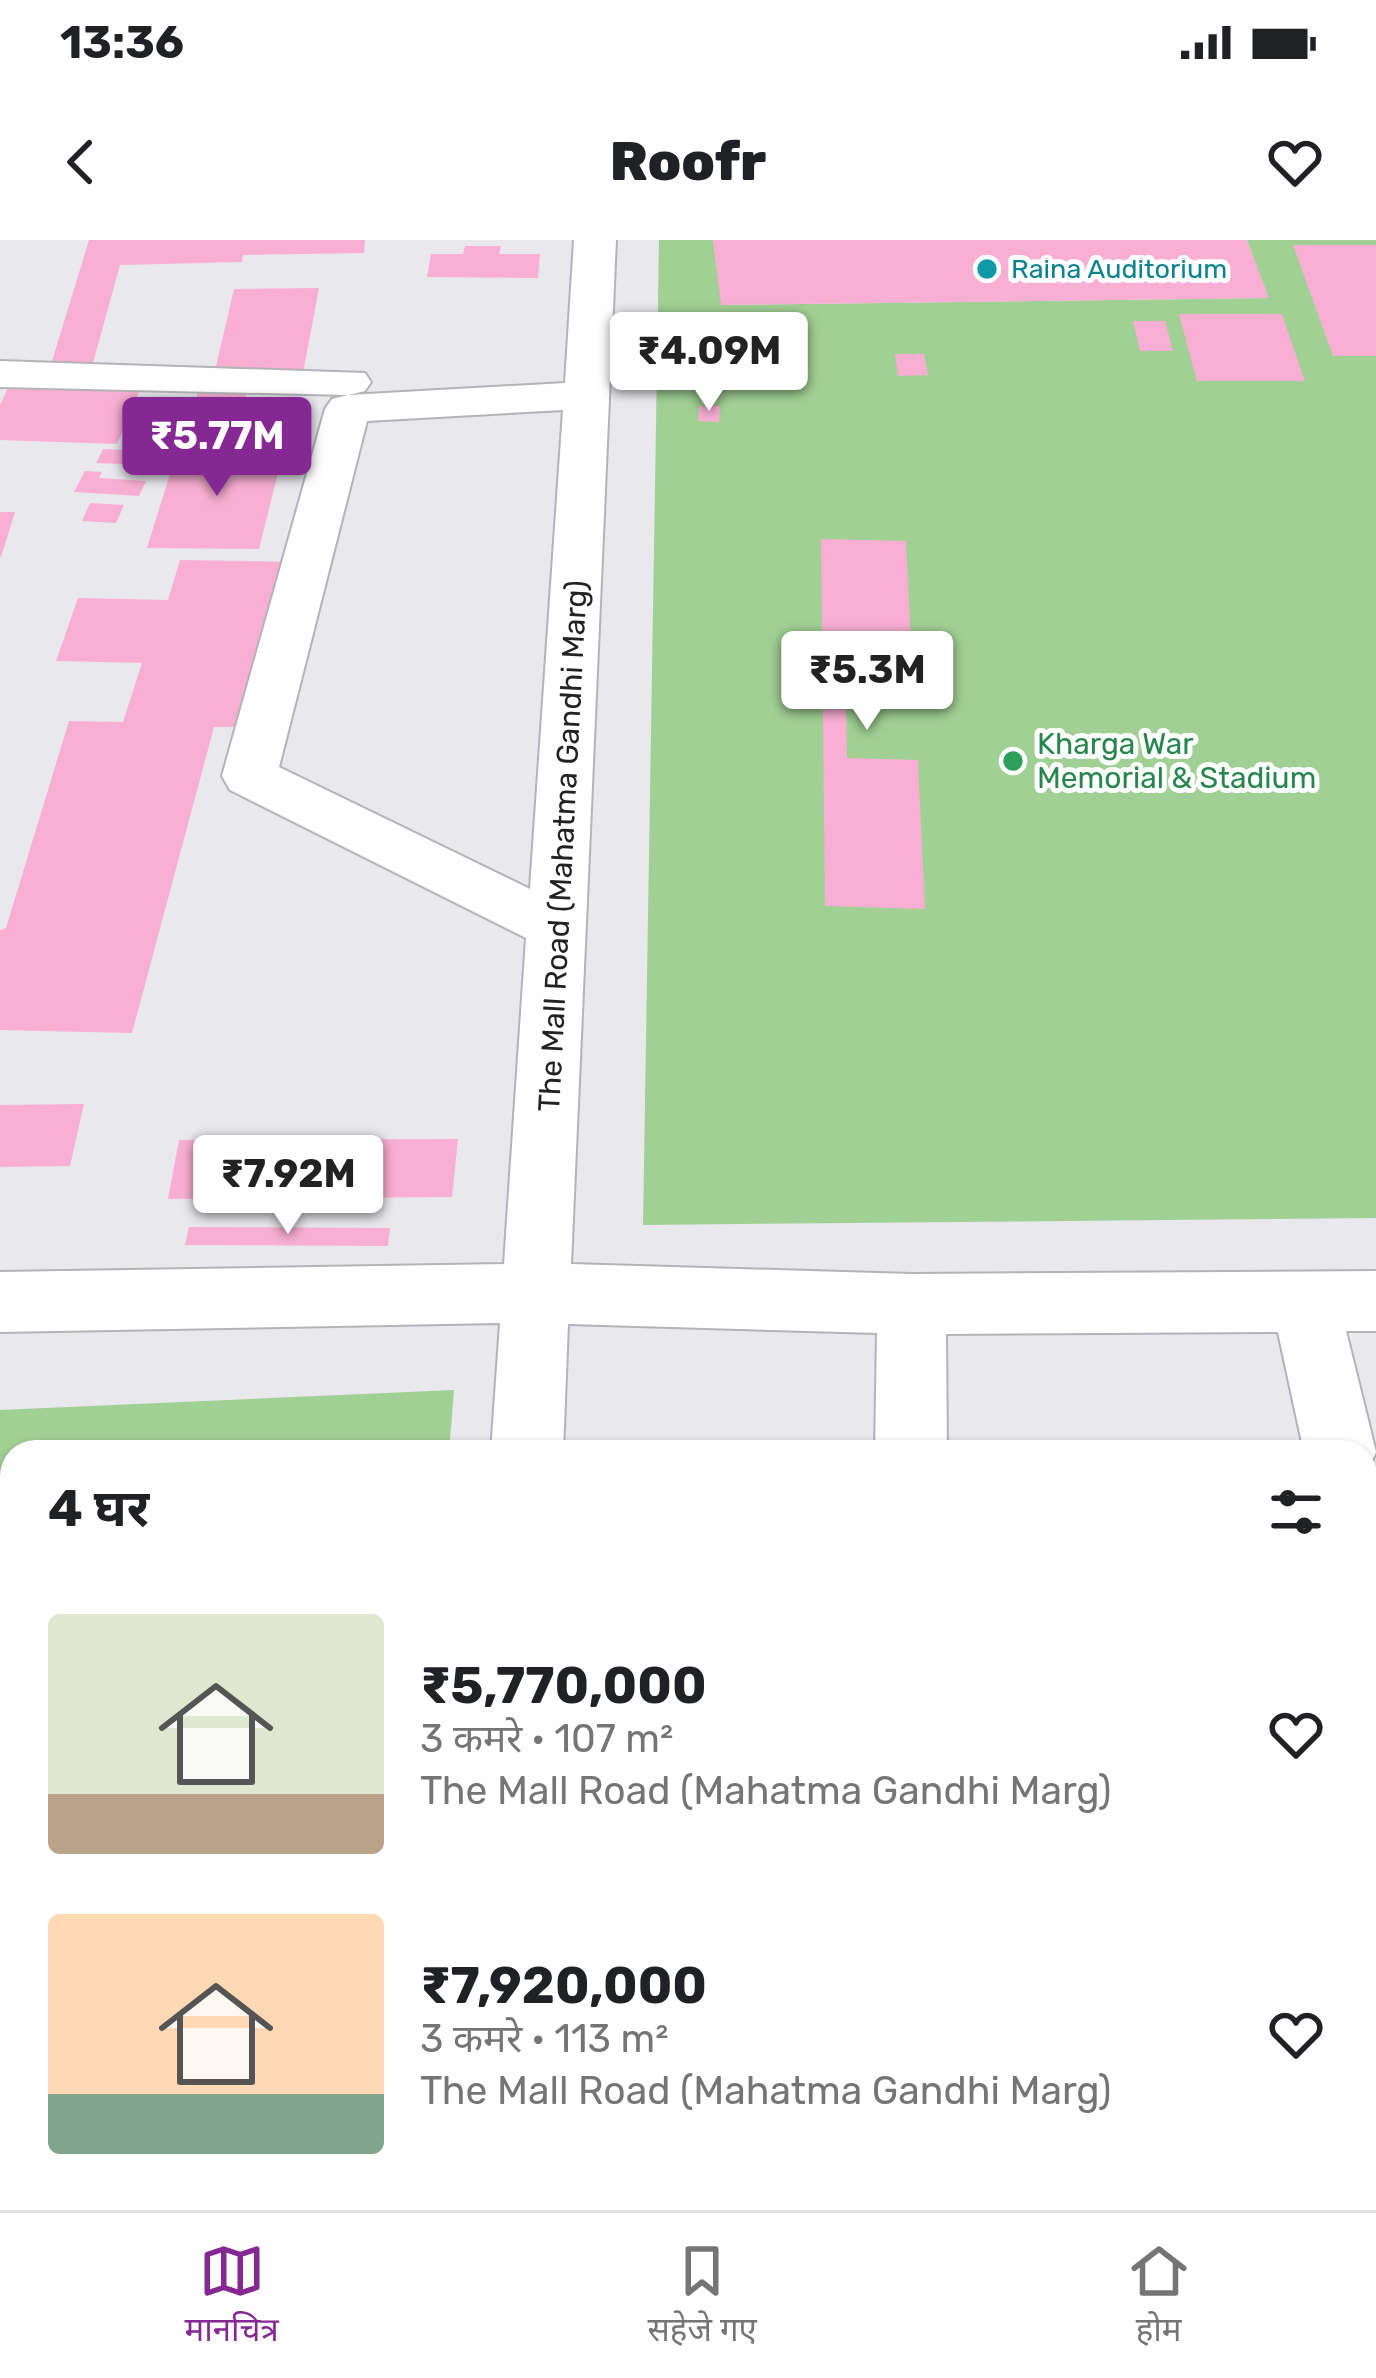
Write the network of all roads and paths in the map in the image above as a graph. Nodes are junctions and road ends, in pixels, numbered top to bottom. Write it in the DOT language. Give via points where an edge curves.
graph roads {
  1 [pos="595,240"];
  2 [pos="0,374"];
  3 [pos="349,382"];
  4 [pos="587,395"];
  5 [pos="558,928"];
  6 [pos="538,1293"];
  7 [pos="1376,1300"];
  8 [pos="1305,1301"];
  9 [pos="0,1302"];
  10 [pos="912,1304"];
  11 [pos="528,1440"];
  12 [pos="911,1440"];
  13 [pos="1337,1440"];
  1 -- 4 [label="street, The Mall Road (Mahatma Gandhi Marg)"];
  2 -- 3 [label="street"];
  4 -- 5 [label="street, The Mall Road (Mahatma Gandhi Marg)"];
  4 -- 5 [label="street" via="348,409 249,776"];
  5 -- 6 [label="street, The Mall Road (Mahatma Gandhi Marg)"];
  6 -- 9 [label="street"];
  6 -- 10 [label="street"];
  6 -- 11 [label="street, The Mall Road (Mahatma Gandhi Marg)"];
  7 -- 8 [label="street"];
  8 -- 10 [label="street"];
  8 -- 13 [label="street"];
  10 -- 12 [label="street"];
}
